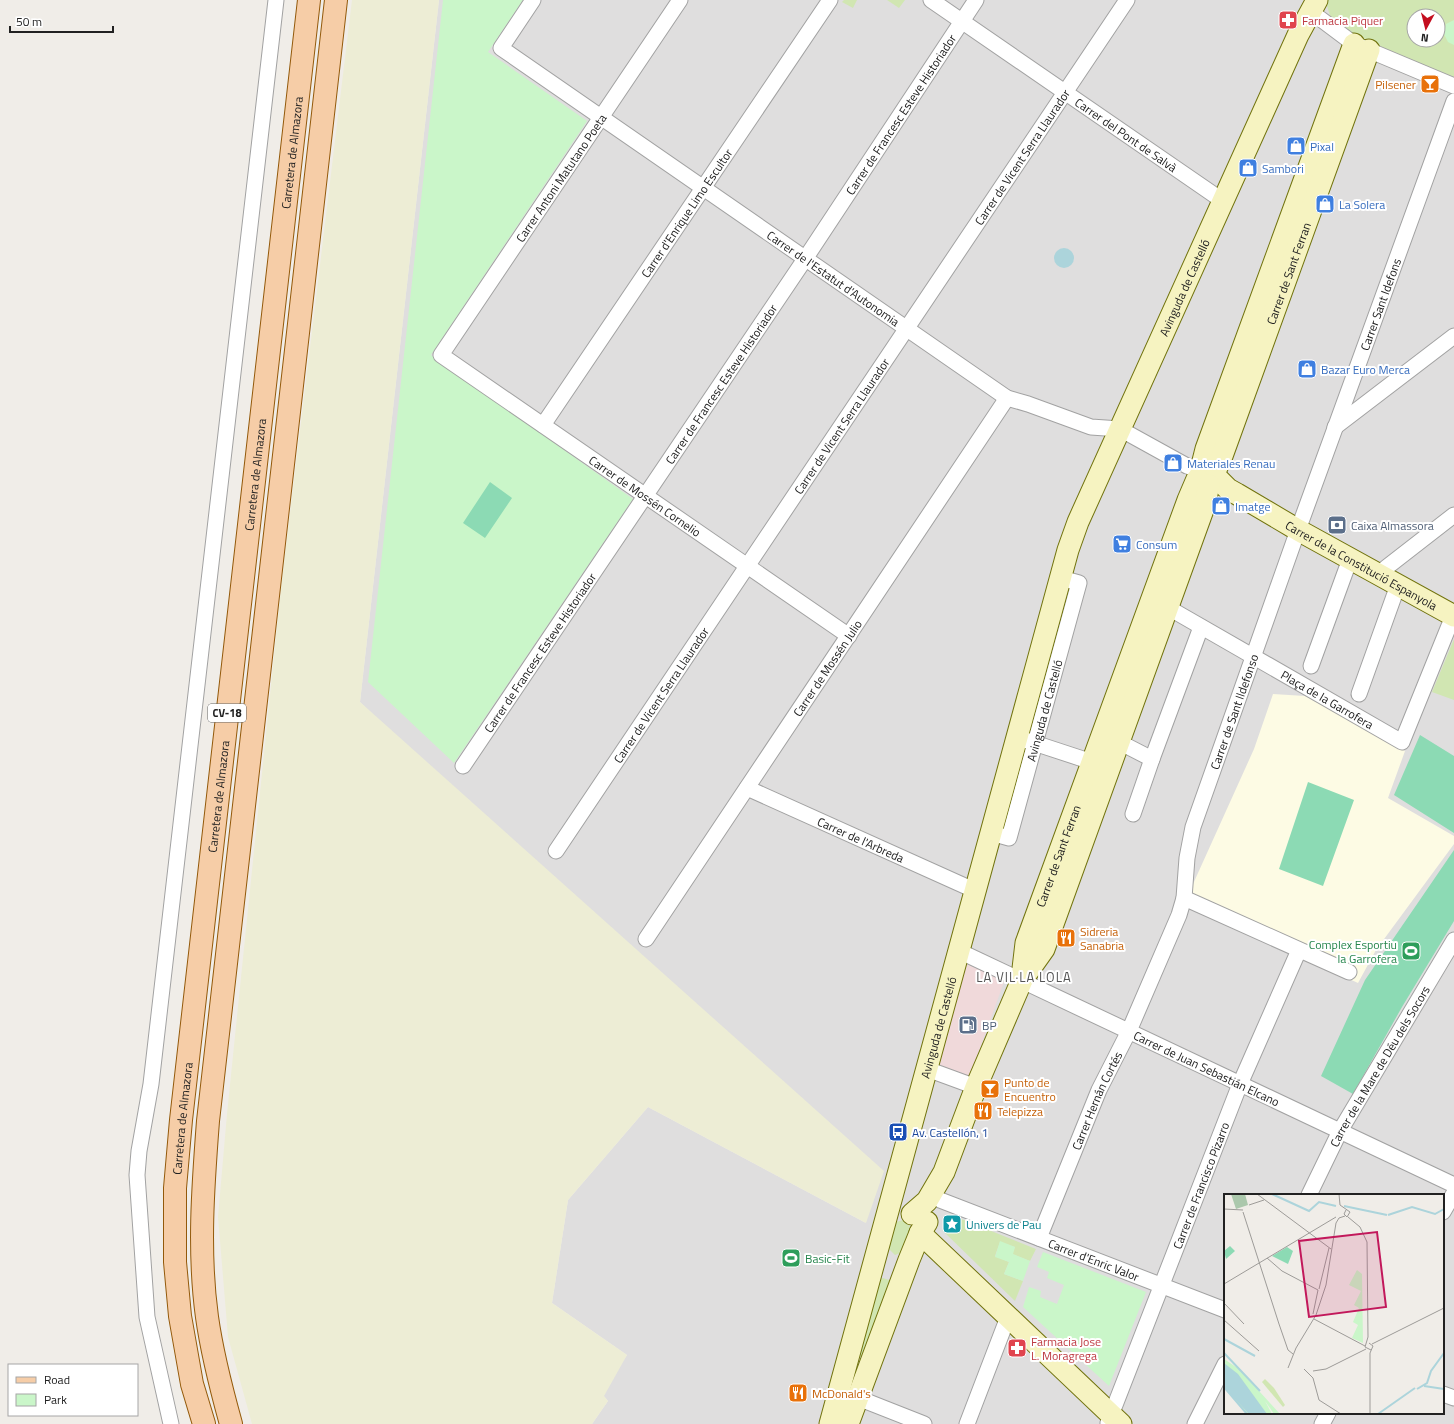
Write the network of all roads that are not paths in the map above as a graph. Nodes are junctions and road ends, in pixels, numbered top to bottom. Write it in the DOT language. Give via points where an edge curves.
graph roads {
  1 [pos="276,0"];
  2 [pos="309,0"];
  3 [pos="336,0"];
  4 [pos="533,0"];
  5 [pos="680,0"];
  6 [pos="830,0"];
  7 [pos="931,0"];
  8 [pos="976,0"];
  9 [pos="1127,0"];
  10 [pos="1314,6"];
  11 [pos="962,21"];
  12 [pos="1361,47"];
  13 [pos="1454,86"];
  14 [pos="1065,93"];
  15 [pos="1454,101"];
  16 [pos="601,118"];
  17 [pos="703,188"];
  18 [pos="1223,201"];
  19 [pos="805,259"];
  20 [pos="906,329"];
  21 [pos="1454,336"];
  22 [pos="442,355"];
  23 [pos="1008,398"];
  24 [pos="543,426"];
  25 [pos="1335,427"];
  26 [pos="1120,429"];
  27 [pos="1206,477"];
  28 [pos="645,496"];
  29 [pos="1454,515"];
  30 [pos="1298,530"];
  31 [pos="1350,559"];
  32 [pos="748,566"];
  33 [pos="1378,574"];
  34 [pos="1398,585"];
  35 [pos="1159,603"];
  36 [pos="1453,616"];
  37 [pos="1201,628"];
  38 [pos="849,636"];
  39 [pos="1253,656"];
  40 [pos="1311,666"];
  41 [pos="1358,694"];
  42 [pos="1111,738"];
  43 [pos="1026,740"];
  44 [pos="1152,759"];
  45 [pos="1092,762"];
  46 [pos="463,766"];
  47 [pos="747,788"];
  48 [pos="1133,814"];
  49 [pos="556,851"];
  50 [pos="976,891"];
  51 [pos="1184,898"];
  52 [pos="646,938"];
  53 [pos="1454,940"];
  54 [pos="1299,950"];
  55 [pos="959,951"];
  56 [pos="1349,972"];
  57 [pos="1022,980"];
  58 [pos="1129,1031"];
  59 [pos="927,1069"];
  60 [pos="1240,1084"];
  61 [pos="976,1087"];
  62 [pos="1340,1131"];
  63 [pos="944,1172"];
  64 [pos="1454,1185"];
  65 [pos="1454,1193"];
  66 [pos="1308,1194"];
  67 [pos="940,1200"];
  68 [pos="1444,1210"];
  69 [pos="912,1214"];
  70 [pos="886,1222"];
  71 [pos="920,1233"];
  72 [pos="1039,1238"];
  73 [pos="879,1248"];
  74 [pos="909,1260"];
  75 [pos="1162,1286"];
  76 [pos="1224,1310"];
  77 [pos="1008,1317"];
  78 [pos="1224,1366"];
  79 [pos="1444,1394"];
  80 [pos="858,1398"];
  81 [pos="1454,1398"];
  82 [pos="1327,1414"];
  83 [pos="1113,1421"];
  84 [pos="170,1424"];
  85 [pos="204,1424"];
  86 [pos="231,1424"];
  87 [pos="830,1424"];
  88 [pos="848,1424"];
  89 [pos="924,1424"];
  90 [pos="966,1424"];
  91 [pos="1195,1424"];
  92 [pos="1322,1424"];
  1 -- 84 [label="street" via="151,1084 137,1174 147,1317"];
  2 -- 85 [label="main road, Carretera de Almazora / CV-18" via="175,1188 175,1262 180,1316 192,1384"];
  3 -- 86 [label="main road, CV-18" via="202,1190 202,1255 207,1316 217,1373"];
  4 -- 16 [label="street, Carrer de l'Estatut d'Autonomia" via="501,48"];
  5 -- 16 [label="street, Carrer Antoni Matutano Poeta"];
  6 -- 17 [label="street, Carrer d'Enrique Limo Escultor"];
  7 -- 11 [label="street, Carrer del Pont de Salvà"];
  8 -- 11 [label="street, Carrer de Francesc Esteve Historiador"];
  9 -- 14 [label="street, Carrer de Vicent Serra Llaurador"];
  10 -- 12 [label="street"];
  10 -- 18 [label="street, Avinguda de Castelló"];
  11 -- 14 [label="street, Carrer del Pont de Salvà"];
  11 -- 19 [label="street, Carrer de Francesc Esteve Historiador"];
  12 -- 13 [label="street"];
  12 -- 27 [label="street, Carrer de Sant Ferran" via="1209,442"];
  14 -- 18 [label="street, Carrer del Pont de Salvà"];
  14 -- 20 [label="street, Carrer de Vicent Serra Llaurador"];
  15 -- 25 [label="street, Carrer Sant Idefons"];
  16 -- 17 [label="street, Carrer de l'Estatut d'Autonomia"];
  16 -- 22 [label="street, Carrer Antoni Matutano Poeta"];
  17 -- 19 [label="street, Carrer de l'Estatut d'Autonomia"];
  17 -- 24 [label="street, Carrer d'Enrique Limo Escultor"];
  18 -- 26 [label="street, Avinguda de Castelló"];
  19 -- 20 [label="street, Carrer de l'Estatut d'Autonomia"];
  19 -- 28 [label="street, Carrer de Francesc Esteve Historiador"];
  20 -- 23 [label="street, Carrer de l'Estatut d'Autonomia"];
  20 -- 32 [label="street, Carrer de Vicent Serra Llaurador"];
  21 -- 25 [label="street"];
  22 -- 24 [label="street, Carrer de Mossén Cornelio"];
  23 -- 26 [label="street, Carrer de l'Estatut d'Autonomia" via="1091,427"];
  23 -- 38 [label="street, Carrer de Mossén Julio"];
  24 -- 28 [label="street, Carrer de Mossén Cornelio"];
  25 -- 30 [label="street, Carrer Sant Idefons"];
  26 -- 27 [label="street, Carrer de l'Estatut d'Autonomia"];
  26 -- 43 [label="street, Avinguda de Castelló" via="1068,550"];
  27 -- 30 [label="street, Carrer de la Constitució Espanyola"];
  27 -- 35 [label="street, Carrer de Sant Ferran" via="1188,500"];
  28 -- 32 [label="street, Carrer de Mossén Cornelio"];
  28 -- 46 [label="street, Carrer de Francesc Esteve Historiador"];
  29 -- 33 [label="street"];
  30 -- 31 [label="street, Carrer de la Constitució Espanyola"];
  30 -- 39 [label="street, Carrer de Sant Ildefonso"];
  31 -- 33 [label="street, Carrer de la Constitució Espanyola"];
  31 -- 40 [label="street"];
  32 -- 38 [label="street, Carrer de Mossén Cornelio"];
  32 -- 49 [label="street, Carrer de Vicent Serra Llaurador"];
  33 -- 34 [label="street, Carrer de la Constitució Espanyola"];
  34 -- 36 [label="street, Carrer de la Constitució Espanyola"];
  34 -- 41 [label="street"];
  35 -- 37 [label="street, Plaça de la Garrofera"];
  35 -- 42 [label="street, Carrer de Sant Ferran"];
  36 -- 39 [label="street, Plaça de la Garrofera" via="1402,742"];
  37 -- 39 [label="street, Plaça de la Garrofera"];
  37 -- 44 [label="street"];
  38 -- 47 [label="street, Carrer de Mossén Julio"];
  39 -- 51 [label="street, Carrer de Sant Ildefonso" via="1192,827"];
  42 -- 44 [label="street"];
  42 -- 45 [label="street, Carrer de Sant Ferran"];
  42 -- 57 [label="street, Carrer de Sant Ferran" via="1044,949"];
  43 -- 45 [label="street"];
  43 -- 50 [label="street, Avinguda de Castelló" via="991,833"];
  44 -- 48 [label="street"];
  45 -- 57 [label="street, Carrer de Sant Ferran" via="1026,943"];
  47 -- 50 [label="street, Carrer de l'Arbreda"];
  47 -- 52 [label="street, Carrer de Mossén Julio"];
  50 -- 55 [label="street, Avinguda de Castelló"];
  51 -- 54 [label="street"];
  51 -- 58 [label="street, Carrer Hernán Cortés"];
  53 -- 62 [label="street, Carrer de la Mare de Déu dels Socors"];
  54 -- 56 [label="street"];
  54 -- 60 [label="street, Carrer de Francisco Pizarro"];
  55 -- 57 [label="street, Carrer de Juan Sebastián Elcano"];
  55 -- 59 [label="street, Avinguda de Castelló"];
  57 -- 58 [label="street, Carrer de Juan Sebastián Elcano"];
  57 -- 61 [label="street, Carrer de Sant Ferran"];
  58 -- 60 [label="street, Carrer de Juan Sebastián Elcano"];
  58 -- 72 [label="street, Carrer Hernán Cortés" via="1099,1090"];
  59 -- 61 [label="street"];
  59 -- 70 [label="street, Avinguda de Castelló"];
  60 -- 62 [label="street, Carrer de Juan Sebastián Elcano"];
  60 -- 75 [label="street, Carrer de Francisco Pizarro"];
  61 -- 63 [label="street, Carrer de Sant Ferran"];
  62 -- 64 [label="street, Carrer de Juan Sebastián Elcano"];
  62 -- 66 [label="street, Carrer de la Mare de Déu dels Socors"];
  63 -- 67 [label="street, Carrer de Sant Ferran"];
  63 -- 69 [label="street, Carrer de Sant Ferran" via="927,1201"];
  65 -- 68 [label="street"];
  67 -- 71 [label="street, Carrer de Sant Ferran"];
  67 -- 72 [label="street, Carrer d'Enric Valor"];
  69 -- 70 [label="street" via="901,1211"];
  69 -- 71 [label="street" via="919,1224"];
  70 -- 73 [label="street"];
  71 -- 74 [label="street"];
  71 -- 77 [label="street"];
  72 -- 75 [label="street, Carrer d'Enric Valor"];
  73 -- 74 [label="street" via="885,1261 892,1266"];
  73 -- 87 [label="street"];
  74 -- 80 [label="street"];
  75 -- 76 [label="street, Carrer d'Enric Valor"];
  75 -- 83 [label="street, Carrer de Francisco Pizarro"];
  77 -- 83 [label="street"];
  77 -- 90 [label="street"];
  78 -- 91 [label="street"];
  79 -- 81 [label="street"];
  80 -- 88 [label="street"];
  80 -- 89 [label="street"];
  82 -- 92 [label="street"];
}
